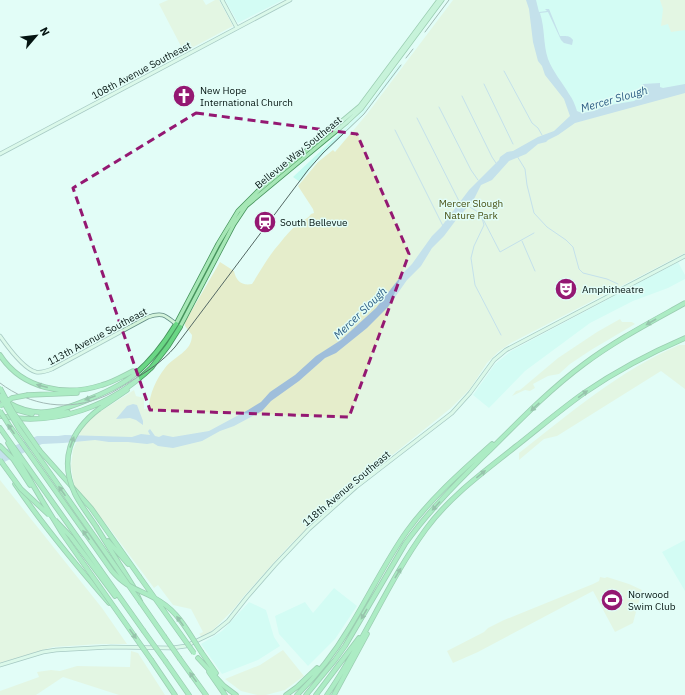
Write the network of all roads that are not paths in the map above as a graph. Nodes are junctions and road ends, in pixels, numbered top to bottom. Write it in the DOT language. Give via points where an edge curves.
graph roads {
  1 [pos="222,0"];
  2 [pos="290,0"];
  3 [pos="439,0"];
  4 [pos="442,0"];
  5 [pos="237,28"];
  6 [pos="0,154"];
  7 [pos="291,164"];
  8 [pos="285,174"];
  9 [pos="215,255"];
  10 [pos="685,256"];
  11 [pos="685,303"];
  12 [pos="178,325"];
  13 [pos="0,336"];
  14 [pos="685,338"];
  15 [pos="156,352"];
  16 [pos="0,355"];
  17 [pos="152,367"];
  18 [pos="133,371"];
  19 [pos="0,388"];
  20 [pos="115,394"];
  21 [pos="0,396"];
  22 [pos="0,401"];
  23 [pos="0,406"];
  24 [pos="0,410"];
  25 [pos="0,416"];
  26 [pos="522,418"];
  27 [pos="0,429"];
  28 [pos="0,446"];
  29 [pos="0,460"];
  30 [pos="40,497"];
  31 [pos="97,528"];
  32 [pos="139,576"];
  33 [pos="141,603"];
  34 [pos="379,607"];
  35 [pos="122,618"];
  36 [pos="371,622"];
  37 [pos="143,630"];
  38 [pos="330,655"];
  39 [pos="198,658"];
  40 [pos="0,665"];
  41 [pos="158,670"];
  42 [pos="231,692"];
  43 [pos="172,695"];
  44 [pos="175,695"];
  45 [pos="188,695"];
  46 [pos="206,695"];
  47 [pos="225,695"];
  48 [pos="236,695"];
  49 [pos="286,695"];
  50 [pos="297,695"];
  51 [pos="306,695"];
  52 [pos="316,695"];
  53 [pos="327,695"];
  54 [pos="335,695"];
  1 -- 5 [label="street"];
  2 -- 5 [label="street, 108th Avenue Southeast"];
  3 -- 7 [label="main road, Bellevue Way Southeast" via="363,103"];
  4 -- 8 [label="main road, Bellevue Way Southeast" via="365,105"];
  5 -- 6 [label="street, 108th Avenue Southeast"];
  7 -- 8 [label="main road"];
  7 -- 9 [label="main road, Bellevue Way Southeast" via="241,207 231,221"];
  8 -- 9 [label="main road, Bellevue Way Southeast" via="246,206"];
  9 -- 12 [label="main road, Bellevue Way Southeast"];
  9 -- 12 [label="main road, Bellevue Way Southeast"];
  10 -- 40 [label="street, 118th Avenue Southeast" via="506,350 494,360 452,413 366,479 313,525 228,621 214,633 186,646 56,650"];
  11 -- 26 [label="highway, one-way" via="585,363"];
  12 -- 13 [label="street, 113th Avenue Southeast" via="160,313 148,317 52,369 41,372 28,368"];
  12 -- 15 [label="highway"];
  12 -- 17 [label="highway" via="168,346"];
  34 -- 14 [label="highway, one-way" via="410,552 427,528 463,489 583,394 638,360"];
  15 -- 18 [label="highway"];
  15 -- 21 [label="highway, one-way" via="139,371 123,383 60,409 45,412 29,411"];
  18 -- 16 [label="highway, one-way" via="101,386 59,390 27,381 12,370"];
  17 -- 20 [label="highway" via="138,380"];
  31 -- 17 [label="highway, one-way, bridge" via="75,494 68,468 69,451 74,436 83,423 129,389"];
  18 -- 23 [label="highway, bridge" via="93,390 28,395 12,398"];
  19 -- 32 [label="highway, bridge" via="40,451 91,508"];
  20 -- 22 [label="highway" via="84,408 49,415 21,412"];
  20 -- 25 [label="highway" via="90,408 62,416 28,420"];
  33 -- 21 [label="highway, one-way, bridge" via="16,425"];
  42 -- 24 [label="highway, one-way, bridge" via="168,607 128,586 112,571"];
  26 -- 38 [label="highway" via="460,473 408,530 347,632"];
  26 -- 51 [label="highway, one-way" via="414,531 345,646"];
  27 -- 30 [label="highway"];
  27 -- 37 [label="highway"];
  28 -- 30 [label="highway" via="13,459"];
  29 -- 35 [label="highway, bridge" via="35,513"];
  29 -- 37 [label="highway, bridge" via="21,489 71,537"];
  30 -- 35 [label="highway, bridge"];
  31 -- 32 [label="highway"];
  31 -- 33 [label="highway, bridge"];
  32 -- 39 [label="highway, bridge"];
  46 -- 33 [label="highway, one-way, bridge"];
  34 -- 36 [label="highway"];
  34 -- 54 [label="highway"];
  35 -- 41 [label="highway, one-way, bridge"];
  36 -- 52 [label="highway"];
  36 -- 53 [label="highway"];
  37 -- 45 [label="highway, bridge"];
  38 -- 49 [label="highway"];
  38 -- 50 [label="highway"];
  39 -- 42 [label="highway"];
  39 -- 47 [label="highway"];
  41 -- 43 [label="highway"];
  41 -- 44 [label="highway"];
  42 -- 48 [label="highway"];
}
